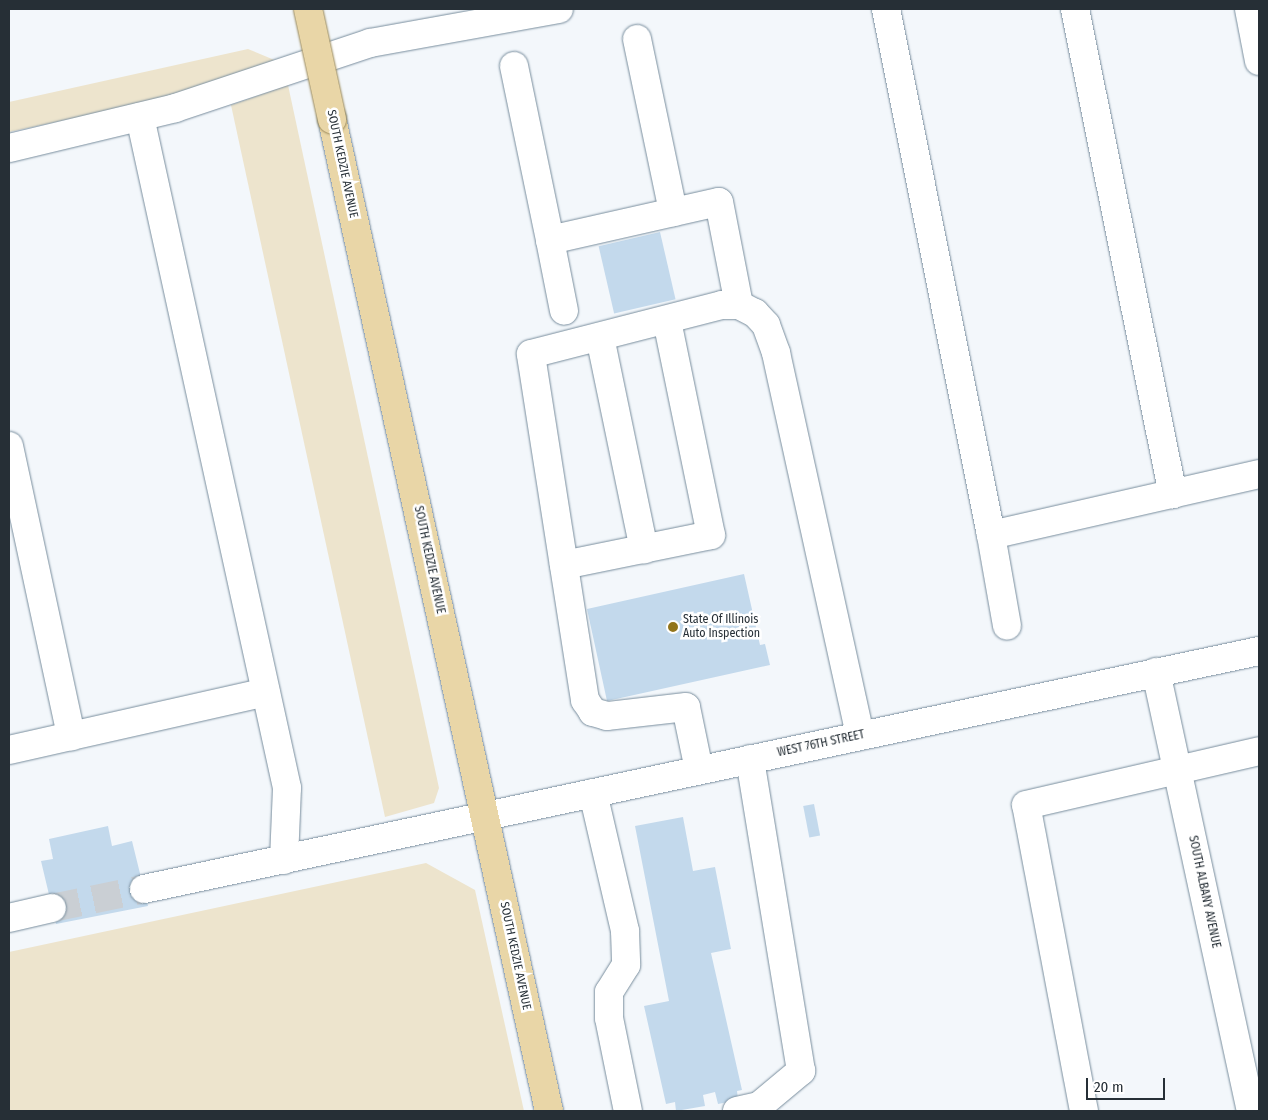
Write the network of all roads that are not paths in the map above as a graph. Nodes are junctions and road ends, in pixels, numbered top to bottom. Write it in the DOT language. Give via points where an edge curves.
graph roads {
  1 [pos="308,9"];
  2 [pos="559,9"];
  3 [pos="886,9"];
  4 [pos="1075,9"];
  5 [pos="1249,9"];
  6 [pos="638,39"];
  7 [pos="1259,61"];
  8 [pos="514,66"];
  9 [pos="140,117"];
  10 [pos="9,148"];
  11 [pos="673,212"];
  12 [pos="550,240"];
  13 [pos="739,305"];
  14 [pos="564,311"];
  15 [pos="667,320"];
  16 [pos="600,337"];
  17 [pos="9,446"];
  18 [pos="1259,474"];
  19 [pos="1173,494"];
  20 [pos="991,535"];
  21 [pos="644,549"];
  22 [pos="564,565"];
  23 [pos="1007,626"];
  24 [pos="1259,651"];
  25 [pos="1156,672"];
  26 [pos="266,692"];
  27 [pos="71,736"];
  28 [pos="860,736"];
  29 [pos="9,750"];
  30 [pos="1259,752"];
  31 [pos="750,760"];
  32 [pos="1177,769"];
  33 [pos="698,770"];
  34 [pos="593,793"];
  35 [pos="485,816"];
  36 [pos="284,860"];
  37 [pos="144,889"];
  38 [pos="52,908"];
  39 [pos="9,918"];
  40 [pos="549,1111"];
  41 [pos="628,1111"];
  42 [pos="738,1111"];
  43 [pos="1084,1111"];
  44 [pos="1250,1111"];
  1 -- 35 [label="main road, SOUTH KEDZIE AVENUE, bridge"];
  2 -- 9 [label="street" via="370,43"];
  3 -- 20 [label="street"];
  4 -- 19 [label="street"];
  5 -- 7 [label="street"];
  6 -- 11 [label="street"];
  8 -- 12 [label="street"];
  9 -- 10 [label="street"];
  9 -- 26 [label="street"];
  11 -- 12 [label="street"];
  11 -- 13 [label="street" via="719,202"];
  12 -- 14 [label="street"];
  13 -- 15 [label="street" via="722,305"];
  13 -- 28 [label="street" via="755,313 766,324 776,353"];
  15 -- 16 [label="street"];
  15 -- 21 [label="street" via="711,535"];
  16 -- 21 [label="street"];
  16 -- 22 [label="street" via="531,354"];
  17 -- 27 [label="street"];
  18 -- 19 [label="street"];
  19 -- 20 [label="street"];
  20 -- 23 [label="street"];
  21 -- 22 [label="street"];
  22 -- 33 [label="street" via="585,700 594,712 607,716 686,706"];
  24 -- 25 [label="street, WEST 76TH STREET"];
  25 -- 28 [label="street, WEST 76TH STREET"];
  25 -- 32 [label="street, SOUTH ALBANY AVENUE"];
  26 -- 27 [label="street"];
  26 -- 36 [label="street" via="287,788"];
  27 -- 29 [label="street"];
  28 -- 31 [label="street, WEST 76TH STREET"];
  30 -- 32 [label="street"];
  31 -- 33 [label="street, WEST 76TH STREET"];
  31 -- 42 [label="street" via="802,1071 759,1106"];
  32 -- 43 [label="street" via="1026,805"];
  32 -- 44 [label="street, SOUTH ALBANY AVENUE"];
  33 -- 34 [label="street, WEST 76TH STREET"];
  34 -- 35 [label="street, WEST 76TH STREET"];
  34 -- 41 [label="street" via="625,931 626,965 609,992 609,1018"];
  35 -- 36 [label="street, WEST 76TH STREET"];
  35 -- 40 [label="main road, SOUTH KEDZIE AVENUE"];
  36 -- 37 [label="street, WEST 76TH STREET"];
  38 -- 39 [label="street"];
}
